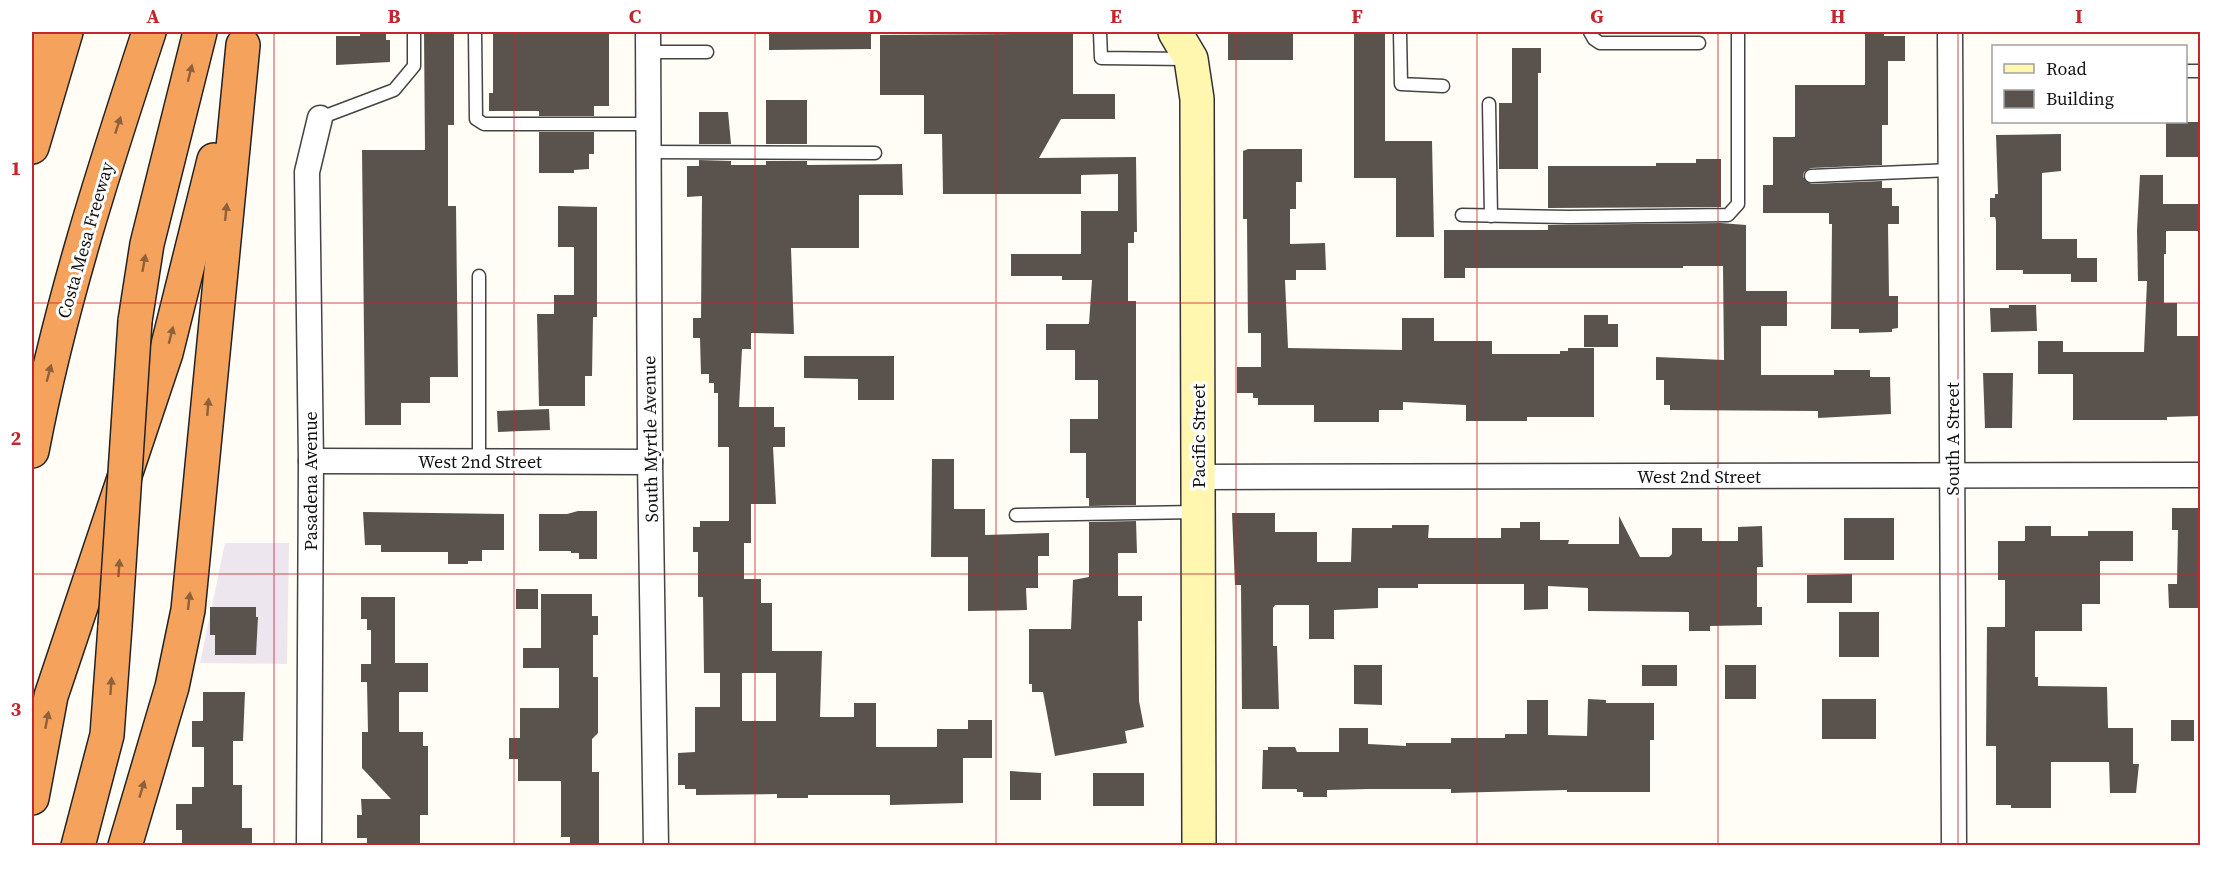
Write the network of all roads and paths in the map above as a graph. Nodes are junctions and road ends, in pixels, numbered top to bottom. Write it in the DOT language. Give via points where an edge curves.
graph roads {
  1 [pos="40,32"];
  2 [pos="66,32"];
  3 [pos="149,32"];
  4 [pos="200,32"];
  5 [pos="414,32"];
  6 [pos="476,32"];
  7 [pos="1100,32"];
  8 [pos="1400,32"];
  9 [pos="1590,32"];
  10 [pos="1738,32"];
  11 [pos="1950,32"];
  12 [pos="245,38"];
  13 [pos="648,42"];
  14 [pos="1184,43"];
  15 [pos="1700,44"];
  16 [pos="707,52"];
  17 [pos="32,75"];
  18 [pos="1443,86"];
  19 [pos="1489,104"];
  20 [pos="320,118"];
  21 [pos="648,124"];
  22 [pos="32,147"];
  23 [pos="648,152"];
  24 [pos="875,153"];
  25 [pos="1951,170"];
  26 [pos="1811,176"];
  27 [pos="1462,214"];
  28 [pos="1491,216"];
  29 [pos="479,276"];
  30 [pos="32,451"];
  31 [pos="311,460"];
  32 [pos="479,461"];
  33 [pos="650,462"];
  34 [pos="1952,475"];
  35 [pos="2200,475"];
  36 [pos="1198,477"];
  37 [pos="1198,512"];
  38 [pos="1016,515"];
  39 [pos="32,798"];
  40 [pos="78,846"];
  41 [pos="125,846"];
  42 [pos="309,846"];
  43 [pos="656,846"];
  44 [pos="1199,846"];
  45 [pos="1953,846"];
  1 -- 17 [label="highway"];
  2 -- 22 [label="highway"];
  30 -- 3 [label="highway, Costa Mesa Freeway, one-way" via="92,206"];
  40 -- 4 [label="highway, one-way, bridge" via="107,735 135,321 147,244"];
  5 -- 20 [label="lane" via="414,66 394,90"];
  6 -- 21 [label="lane" via="476,119 484,124"];
  7 -- 14 [label="lane" via="1101,58"];
  8 -- 18 [label="lane" via="1401,84"];
  9 -- 15 [label="lane" via="1600,43"];
  10 -- 28 [label="lane" via="1738,204 1728,215"];
  11 -- 25 [label="street, South A Street"];
  39 -- 12 [label="highway, one-way" via="51,696 166,353"];
  41 -- 12 [label="highway, one-way" via="172,687 188,610"];
  13 -- 16 [label="lane"];
  13 -- 21 [label="street, South Myrtle Avenue"];
  14 -- 36 [label="street, Pacific Street" via="1197,99"];
  19 -- 28 [label="lane"];
  20 -- 31 [label="street, Pasadena Avenue" via="307,172"];
  21 -- 23 [label="street, South Myrtle Avenue"];
  23 -- 24 [label="lane"];
  23 -- 33 [label="street, South Myrtle Avenue"];
  25 -- 26 [label="lane"];
  25 -- 34 [label="street, South A Street"];
  27 -- 28 [label="lane"];
  29 -- 32 [label="lane"];
  31 -- 32 [label="street, West 2nd Street"];
  31 -- 42 [label="street, Pasadena Avenue"];
  32 -- 33 [label="street, West 2nd Street"];
  33 -- 43 [label="street, South Myrtle Avenue"];
  34 -- 35 [label="street, West 2nd Street"];
  34 -- 36 [label="street, West 2nd Street"];
  34 -- 45 [label="street, South A Street"];
  36 -- 37 [label="street, Pacific Street"];
  37 -- 38 [label="lane"];
  37 -- 44 [label="street, Pacific Street"];
}
